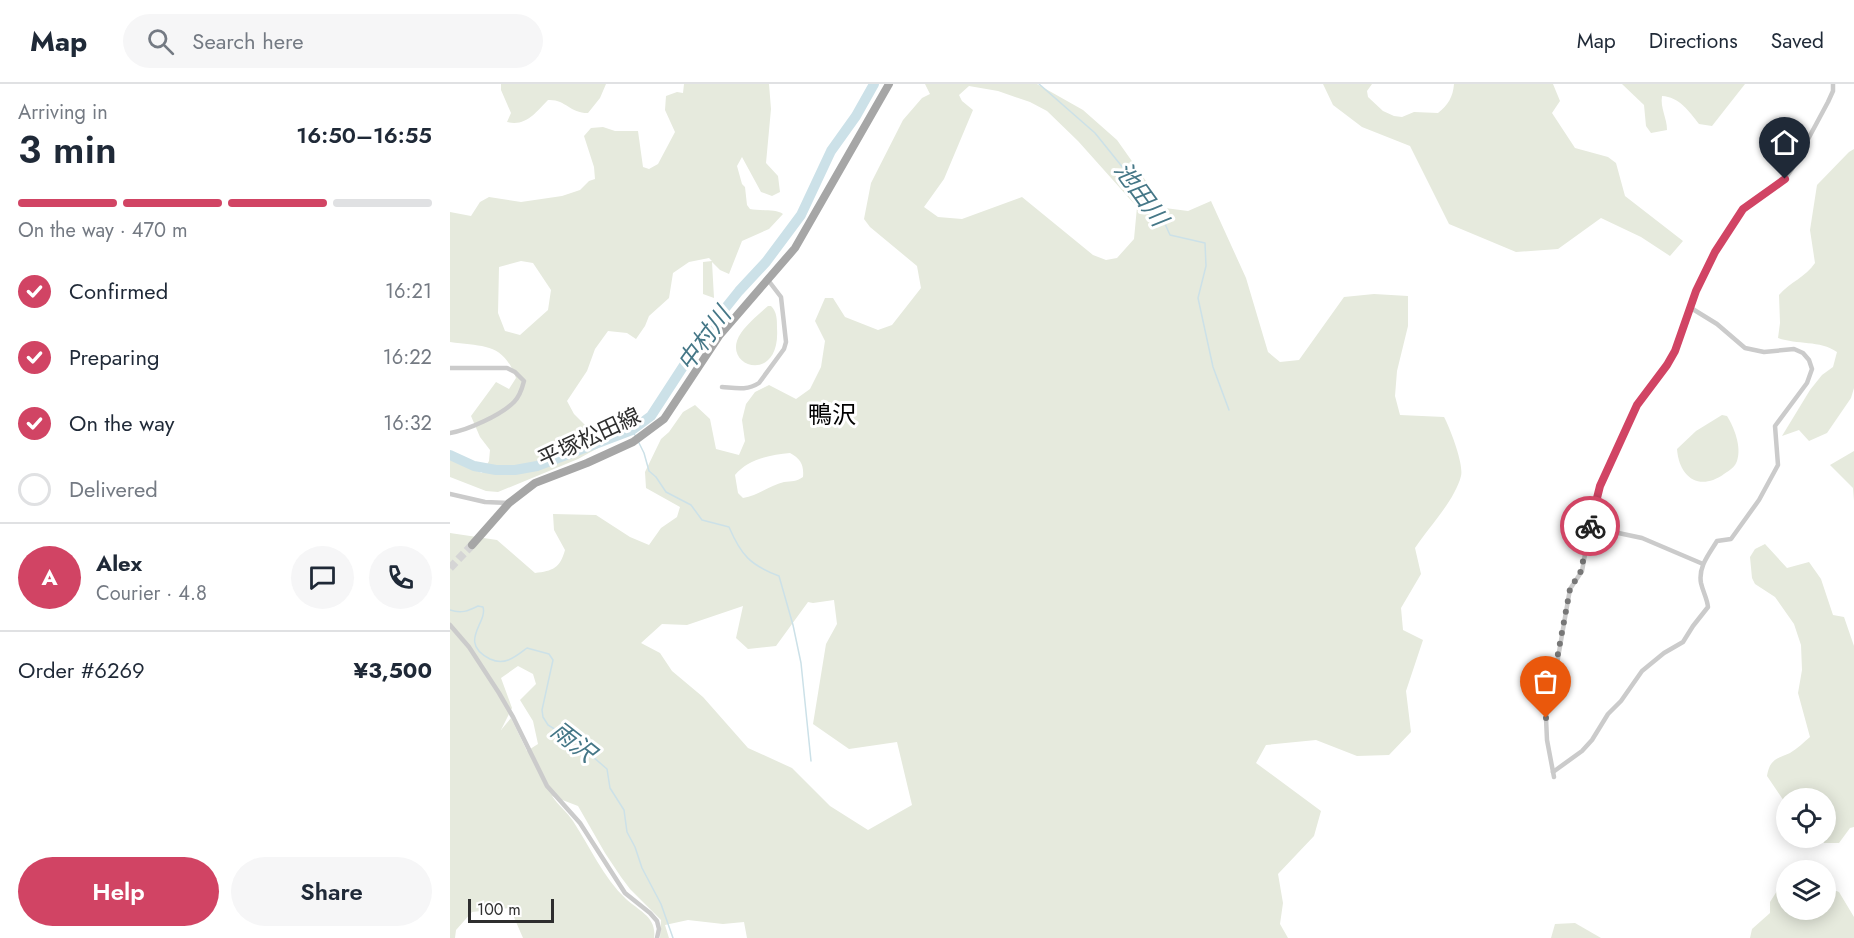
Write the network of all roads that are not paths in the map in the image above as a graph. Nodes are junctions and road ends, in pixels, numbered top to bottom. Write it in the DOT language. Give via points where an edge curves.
graph roads {
  1 [pos="889,84"];
  2 [pos="1833,84"];
  3 [pos="768,280"];
  4 [pos="1691,308"];
  5 [pos="450,368"];
  6 [pos="722,387"];
  7 [pos="450,433"];
  8 [pos="450,494"];
  9 [pos="509,503"];
  10 [pos="1590,526"];
  11 [pos="472,544"];
  12 [pos="1703,564"];
  13 [pos="450,625"];
  14 [pos="657,938"];
  1 -- 3 [label="main road, 平塚松田線" via="803,236"];
  2 -- 4 [label="street" via="1828,102 1792,170 1743,209 1701,278"];
  3 -- 6 [label="street" via="781,297 784,349 759,383 741,389"];
  3 -- 9 [label="main road, 平塚松田線" via="725,328 658,425 622,447 535,483"];
  4 -- 10 [label="street" via="1671,358 1637,405 1600,486"];
  4 -- 12 [label="street" via="1718,324 1745,348 1764,352 1794,349 1803,353 1812,369 1807,383 1775,426 1778,465 1759,500 1731,539 1717,542"];
  5 -- 7 [label="street" via="507,368 524,381 513,404 462,431"];
  8 -- 9 [label="street"];
  9 -- 11 [label="main road, 平塚松田線"];
  10 -- 12 [label="street" via="1642,538"];
  10 -- 12 [label="street" via="1581,571 1570,589 1549,695 1546,740 1554,775 1592,740 1642,671 1683,642 1708,607 1701,582"];
  13 -- 14 [label="street" via="469,647 513,717 547,786 580,823 625,893 657,921"];
}
